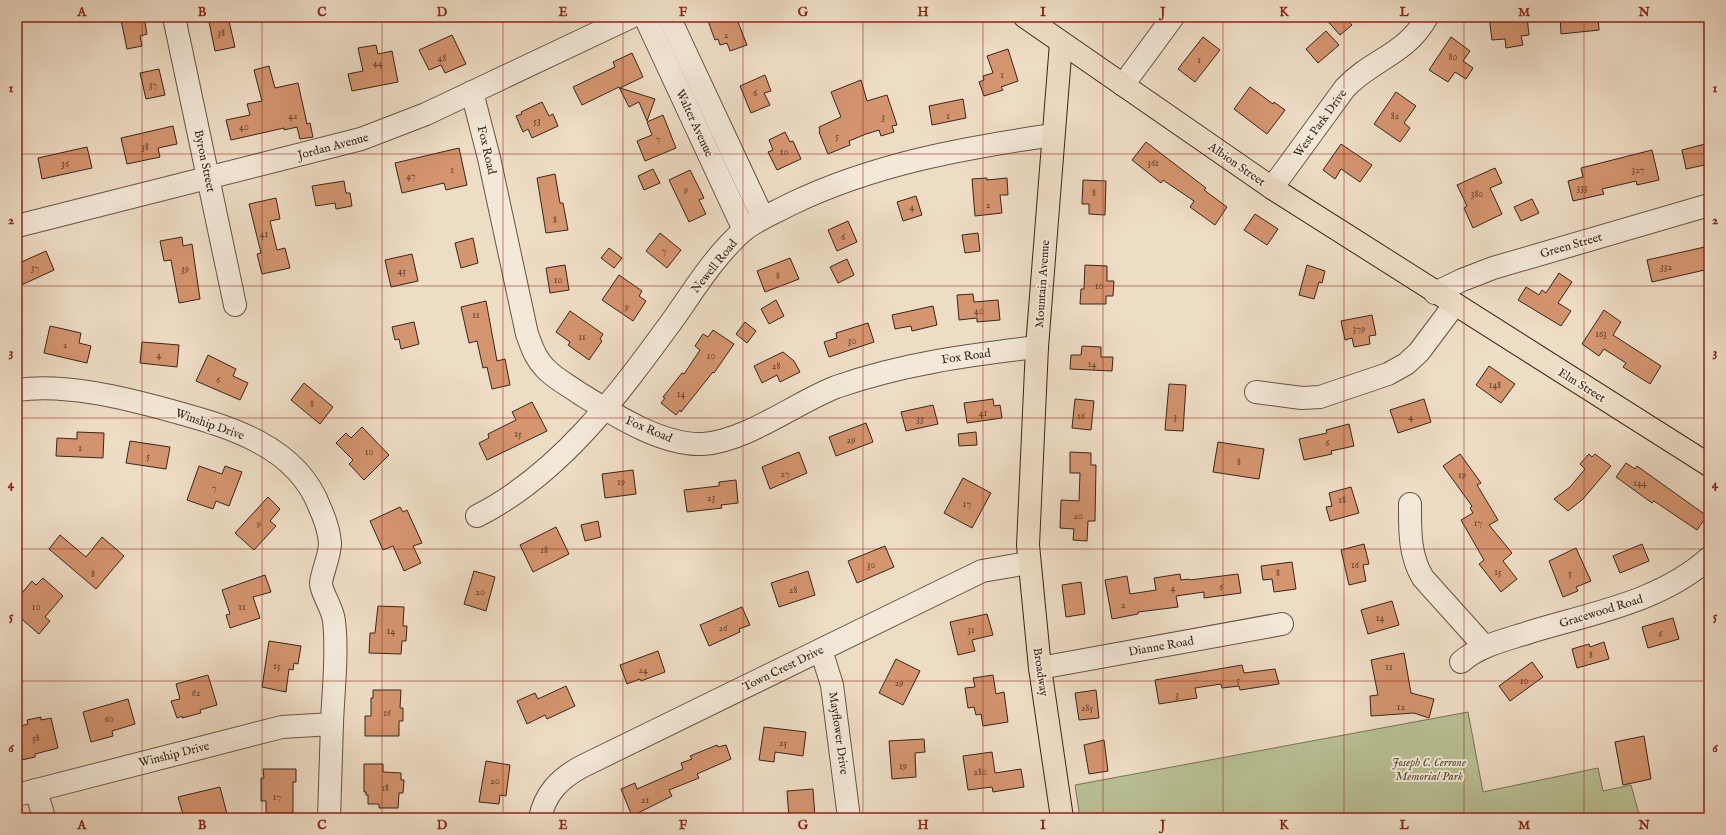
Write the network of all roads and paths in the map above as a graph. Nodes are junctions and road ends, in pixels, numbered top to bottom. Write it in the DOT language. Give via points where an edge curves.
graph roads {
  1 [pos="174,17"];
  2 [pos="631,17"];
  3 [pos="645,17"];
  4 [pos="669,17"];
  5 [pos="1024,17"];
  6 [pos="1173,17"];
  7 [pos="1427,17"];
  8 [pos="1061,43"];
  9 [pos="1123,85"];
  10 [pos="472,92"];
  11 [pos="1053,135"];
  12 [pos="208,178"];
  13 [pos="1272,188"];
  14 [pos="1709,205"];
  15 [pos="763,218"];
  16 [pos="17,226"];
  17 [pos="744,230"];
  18 [pos="1435,293"];
  19 [pos="1454,304"];
  20 [pos="235,305"];
  21 [pos="1037,347"];
  22 [pos="17,390"];
  23 [pos="1256,392"];
  24 [pos="605,409"];
  25 [pos="1709,465"];
  26 [pos="1410,504"];
  27 [pos="477,516"];
  28 [pos="1028,526"];
  29 [pos="1709,558"];
  30 [pos="1028,563"];
  31 [pos="1282,624"];
  32 [pos="1485,647"];
  33 [pos="821,650"];
  34 [pos="1461,662"];
  35 [pos="1040,668"];
  36 [pos="332,724"];
  37 [pos="26,792"];
  38 [pos="44,818"];
  39 [pos="329,818"];
  40 [pos="540,818"];
  41 [pos="849,818"];
  42 [pos="1062,818"];
  1 -- 12 [label="street, Byron Street"];
  2 -- 10 [label="street, Jordan Avenue"];
  3 -- 17 [label="street, Walter Avenue"];
  4 -- 15 [label="street, Walter Avenue"];
  5 -- 8 [label="main road, Albion Street"];
  6 -- 9 [label="street"];
  7 -- 13 [label="street, West Park Drive" via="1414,37 1404,46 1357,76 1345,88"];
  8 -- 9 [label="main road, Albion Street"];
  8 -- 11 [label="main road, Mountain Avenue"];
  9 -- 13 [label="main road, Albion Street"];
  10 -- 12 [label="street, Jordan Avenue" via="408,122 361,138"];
  10 -- 24 [label="street, Fox Road" via="534,354 544,368 555,377"];
  11 -- 15 [label="street, Newell Road" via="990,144 890,166 839,183"];
  11 -- 21 [label="main road, Mountain Avenue"];
  12 -- 16 [label="street, Jordan Avenue"];
  12 -- 20 [label="street, Byron Street"];
  13 -- 18 [label="main road, Albion Street"];
  14 -- 18 [label="street, Green Street" via="1498,266"];
  15 -- 17 [label="street, Newell Road"];
  17 -- 24 [label="street, Newell Road" via="708,271"];
  18 -- 19 [label="main road, Albion Street"];
  19 -- 23 [label="street" via="1419,352 1406,364 1388,374 1320,397 1302,398"];
  19 -- 25 [label="main road, Elm Street"];
  21 -- 24 [label="street, Fox Road" via="949,358 878,374 821,393 740,434 704,444 687,443 654,434"];
  21 -- 28 [label="main road, Mountain Avenue"];
  22 -- 36 [label="street, Winship Drive" via="90,393 130,400 214,423 239,432 278,453 304,477 318,501 330,543 321,585 334,621"];
  24 -- 27 [label="street, Newell Road" via="543,471 506,500"];
  26 -- 32 [label="street" via="1412,549 1418,569 1426,582"];
  28 -- 30 [label="main road, Broadway"];
  29 -- 32 [label="street, Gracewood Road" via="1691,573 1659,592"];
  30 -- 33 [label="street, Town Crest Drive" via="982,571"];
  30 -- 35 [label="main road, Broadway"];
  31 -- 35 [label="street, Dianne Road"];
  32 -- 34 [label="street, Gracewood Road"];
  33 -- 40 [label="street, Town Crest Drive" via="580,767 563,778 548,795"];
  33 -- 41 [label="street, Mayflower Drive" via="832,685"];
  35 -- 42 [label="main road, Broadway"];
  36 -- 37 [label="street, Winship Drive" via="276,728"];
  36 -- 39 [label="street, Winship Drive"];
  37 -- 38 [label="street"];
}
